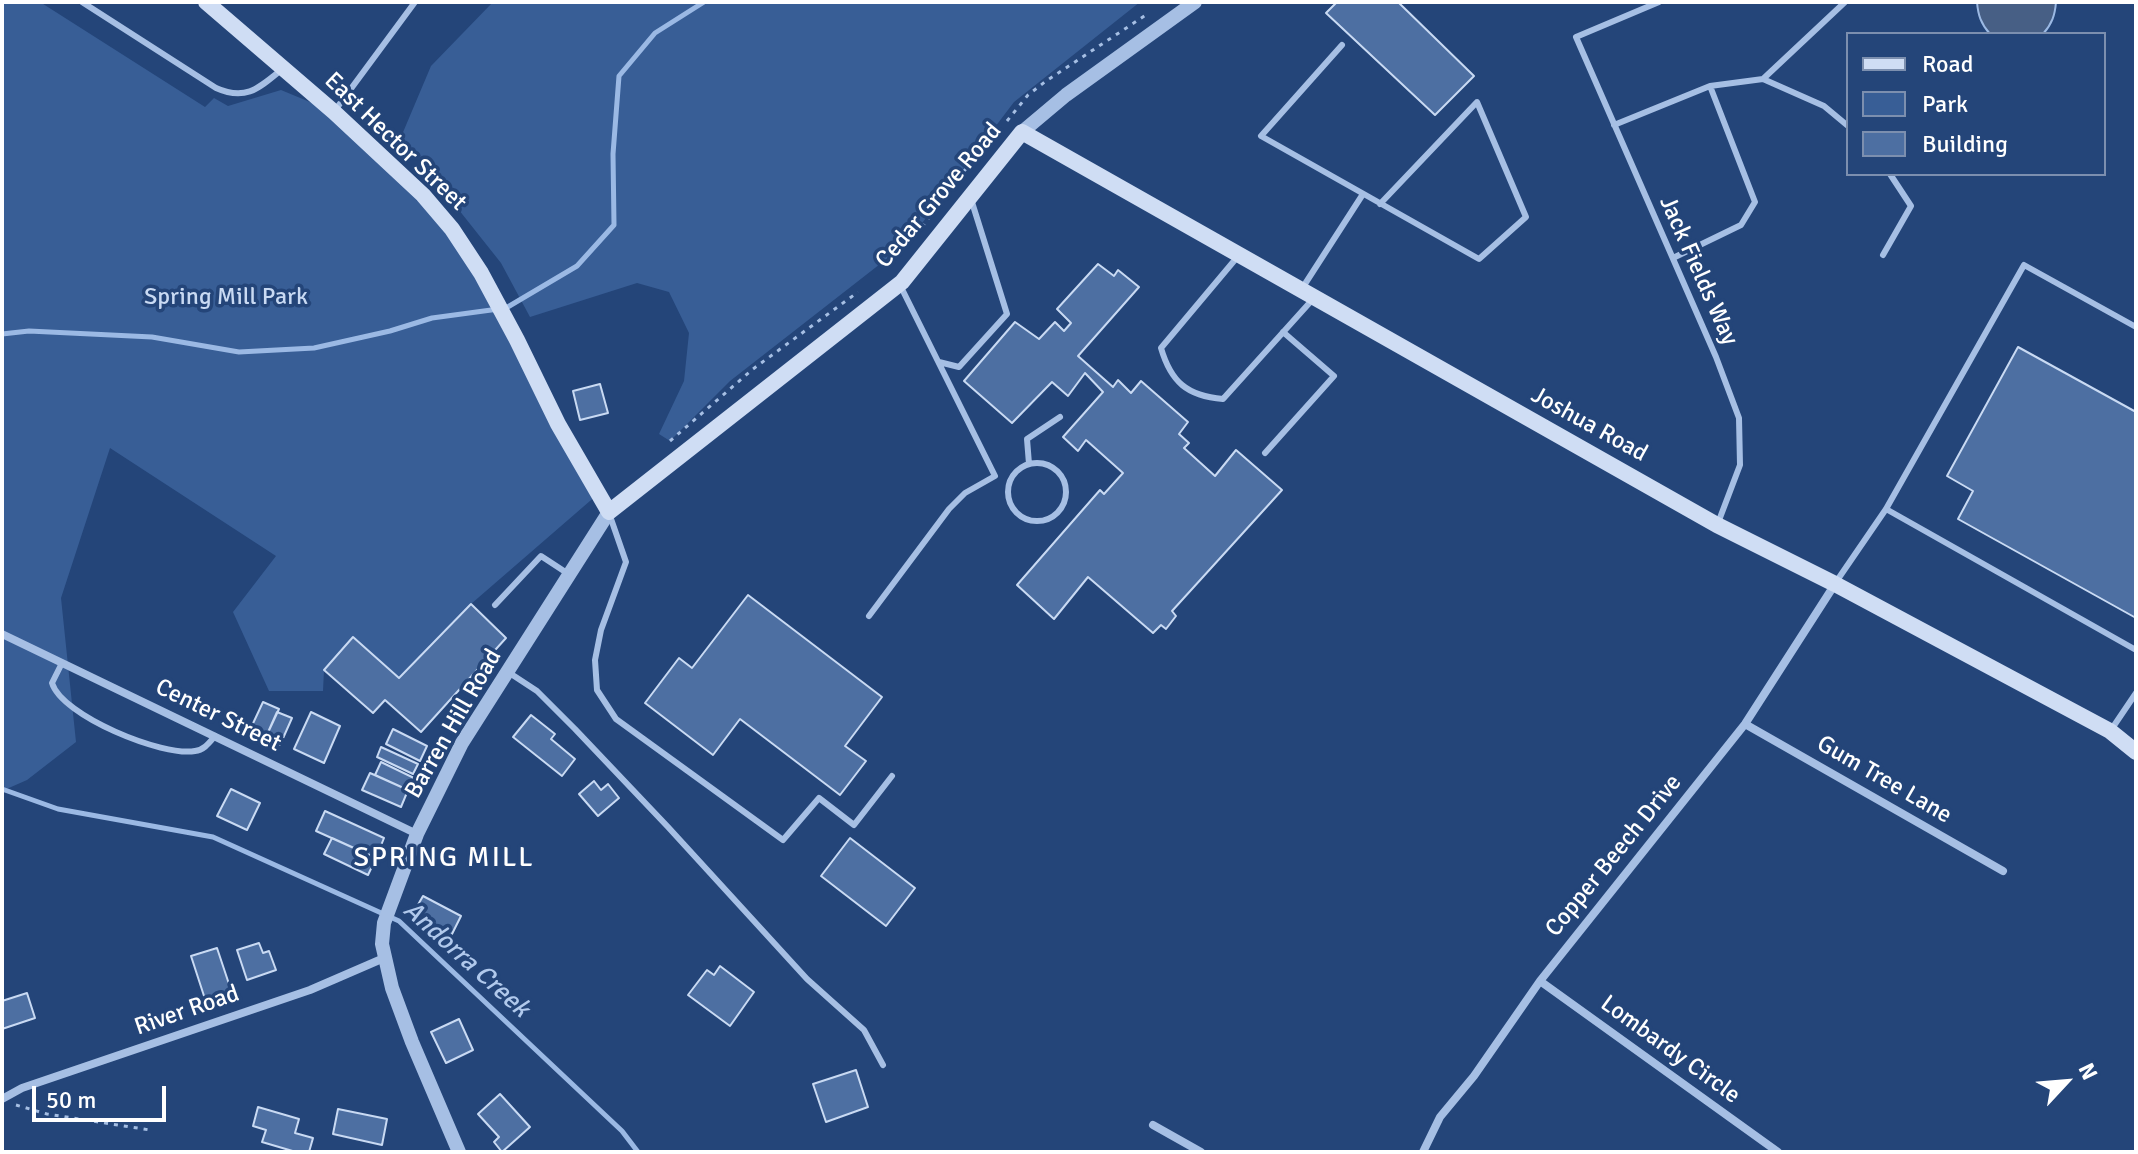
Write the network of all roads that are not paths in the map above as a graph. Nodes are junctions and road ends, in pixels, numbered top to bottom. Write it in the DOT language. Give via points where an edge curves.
graph roads {
  1 [pos="82,2"];
  2 [pos="206,2"];
  3 [pos="415,2"];
  4 [pos="1195,2"];
  5 [pos="1659,2"];
  6 [pos="1845,2"];
  7 [pos="1342,45"];
  8 [pos="283,68"];
  9 [pos="1763,79"];
  10 [pos="1710,86"];
  11 [pos="334,112"];
  12 [pos="1846,124"];
  13 [pos="1614,125"];
  14 [pos="1022,132"];
  15 [pos="1891,176"];
  16 [pos="1363,194"];
  17 [pos="971,197"];
  18 [pos="1380,204"];
  19 [pos="1239,255"];
  20 [pos="1883,255"];
  21 [pos="1673,258"];
  22 [pos="900,284"];
  23 [pos="1307,293"];
  24 [pos="2136,327"];
  25 [pos="1283,332"];
  26 [pos="939,362"];
  27 [pos="1060,417"];
  28 [pos="1265,453"];
  29 [pos="1029,464"];
  30 [pos="995,476"];
  31 [pos="1010,481"];
  32 [pos="1886,509"];
  33 [pos="609,512"];
  34 [pos="1717,525"];
  35 [pos="570,575"];
  36 [pos="1835,584"];
  37 [pos="495,605"];
  38 [pos="869,616"];
  39 [pos="2,634"];
  40 [pos="2136,650"];
  41 [pos="62,663"];
  42 [pos="508,672"];
  43 [pos="2136,693"];
  44 [pos="1745,724"];
  45 [pos="2110,731"];
  46 [pos="215,736"];
  47 [pos="2136,752"];
  48 [pos="892,776"];
  49 [pos="417,834"];
  50 [pos="2003,871"];
  51 [pos="384,958"];
  52 [pos="1540,981"];
  53 [pos="883,1065"];
  54 [pos="2,1099"];
  55 [pos="1153,1125"];
  56 [pos="459,1152"];
  57 [pos="1201,1152"];
  58 [pos="1423,1152"];
  59 [pos="1778,1152"];
  1 -- 8 [label="lane" via="227,93 258,89"];
  2 -- 8 [label="main road, East Hector Street"];
  3 -- 11 [label="lane"];
  4 -- 14 [label="street, Cedar Grove Road"];
  5 -- 13 [label="lane, Jack Fields Way" via="1576,37"];
  6 -- 9 [label="lane"];
  7 -- 16 [label="lane" via="1261,136"];
  8 -- 11 [label="main road, East Hector Street"];
  9 -- 10 [label="lane"];
  9 -- 12 [label="lane" via="1824,106"];
  10 -- 13 [label="lane"];
  10 -- 21 [label="lane" via="1755,202 1741,225"];
  11 -- 33 [label="main road, East Hector Street" via="452,229 481,273"];
  13 -- 21 [label="lane, Jack Fields Way"];
  14 -- 17 [label="main road, Cedar Grove Road"];
  14 -- 19 [label="main road, Joshua Road"];
  15 -- 20 [label="lane" via="1911,206"];
  16 -- 18 [label="lane"];
  16 -- 23 [label="lane"];
  17 -- 22 [label="main road, Cedar Grove Road"];
  17 -- 26 [label="lane" via="1007,314 959,367"];
  18 -- 18 [label="lane" via="1479,259 1526,217 1477,102"];
  19 -- 23 [label="main road, Joshua Road"];
  19 -- 25 [label="lane" via="1161,348 1166,365 1189,391 1223,399"];
  21 -- 34 [label="lane, Jack Fields Way" via="1739,418 1740,465"];
  22 -- 26 [label="lane"];
  22 -- 33 [label="main road, Cedar Grove Road"];
  23 -- 25 [label="lane"];
  23 -- 34 [label="main road, Joshua Road"];
  24 -- 32 [label="lane" via="2024,265"];
  25 -- 28 [label="lane" via="1334,376"];
  26 -- 30 [label="lane"];
  27 -- 29 [label="lane" via="1027,439"];
  29 -- 31 [label="lane"];
  29 -- 31 [label="lane" via="1047,465 1065,484 1064,502 1052,516 1035,520 1019,514 1009,499"];
  30 -- 31 [label="lane"];
  30 -- 38 [label="lane" via="949,509"];
  32 -- 36 [label="lane"];
  32 -- 40 [label="lane"];
  33 -- 35 [label="street, Barren Hill Road"];
  33 -- 48 [label="lane" via="626,562 595,660 597,690 616,719 783,840 819,798 854,825"];
  34 -- 36 [label="main road, Joshua Road"];
  35 -- 37 [label="lane" via="541,556"];
  35 -- 42 [label="street, Barren Hill Road"];
  36 -- 44 [label="street, Copper Beech Drive"];
  36 -- 45 [label="main road, Joshua Road"];
  39 -- 41 [label="street, Center Street"];
  41 -- 46 [label="street, Center Street"];
  41 -- 46 [label="lane" via="52,683 55,690 109,730 188,752 203,749"];
  42 -- 49 [label="street, Barren Hill Road" via="462,743"];
  42 -- 53 [label="lane" via="537,691 575,729 807,979 864,1030"];
  43 -- 45 [label="lane"];
  44 -- 50 [label="street, Gum Tree Lane"];
  44 -- 52 [label="street, Copper Beech Drive"];
  45 -- 47 [label="main road, Joshua Road"];
  46 -- 49 [label="street, Center Street"];
  49 -- 51 [label="street, Barren Hill Road" via="382,934"];
  51 -- 54 [label="street, River Road" via="310,990"];
  51 -- 56 [label="street, Barren Hill Road" via="401,1014"];
  52 -- 58 [label="street, Copper Beech Drive" via="1440,1117"];
  52 -- 59 [label="street, Lombardy Circle"];
  55 -- 57 [label="street"];
}
